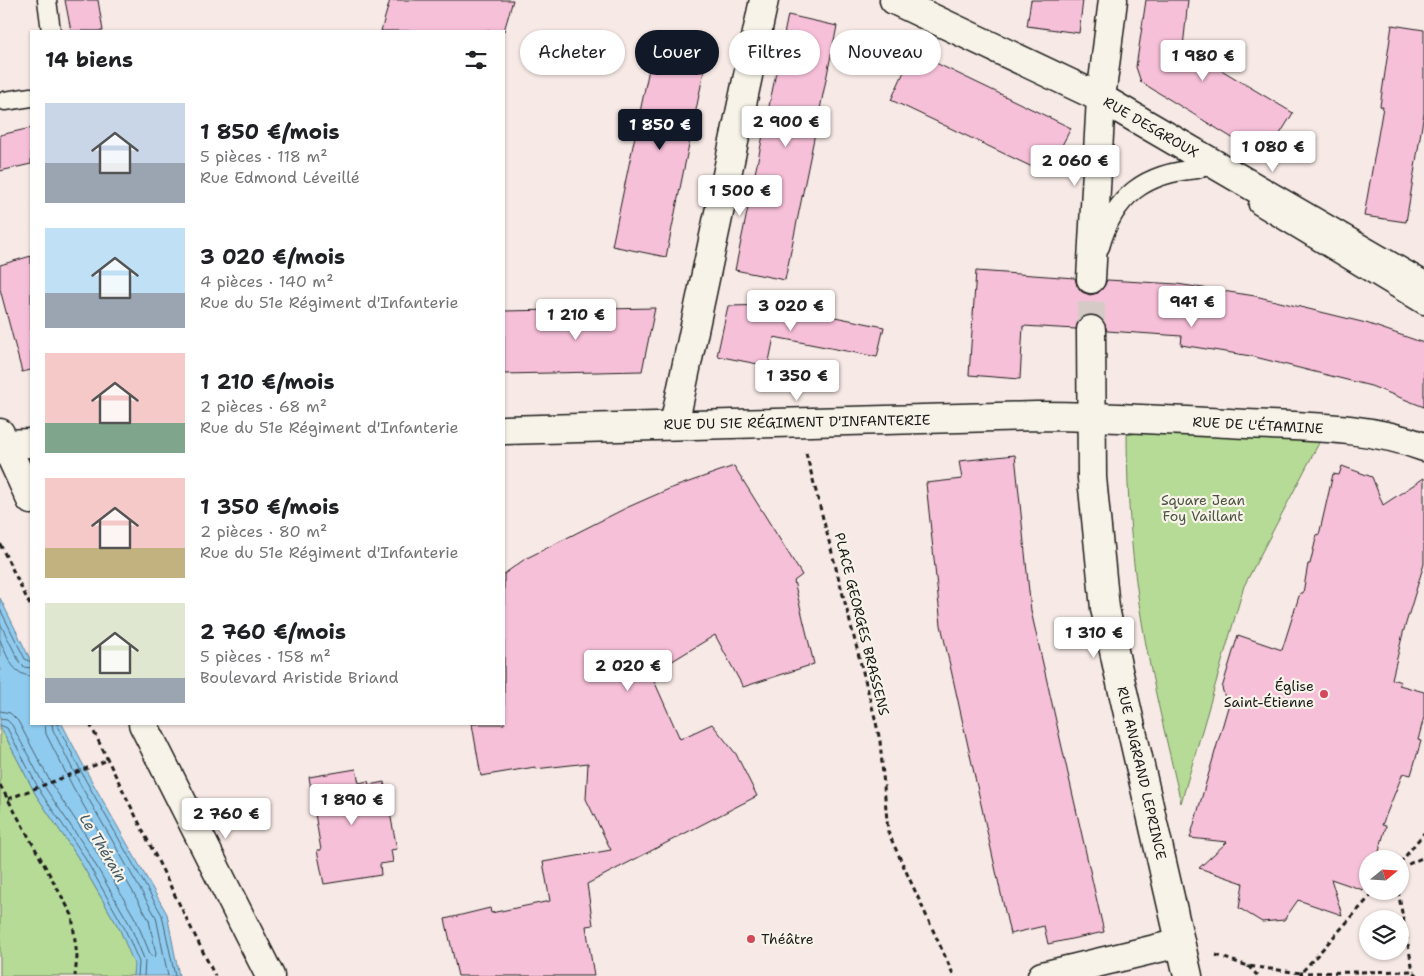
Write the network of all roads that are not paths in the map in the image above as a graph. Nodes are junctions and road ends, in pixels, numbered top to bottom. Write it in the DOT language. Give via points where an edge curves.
graph roads {
  1 [pos="46,0"];
  2 [pos="764,0"];
  3 [pos="894,0"];
  4 [pos="1113,0"];
  5 [pos="51,30"];
  6 [pos="30,97"];
  7 [pos="1101,98"];
  8 [pos="5,101"];
  9 [pos="1198,168"];
  10 [pos="1091,279"];
  11 [pos="1424,289"];
  12 [pos="1091,330"];
  13 [pos="1091,416"];
  14 [pos="674,426"];
  15 [pos="505,430"];
  16 [pos="2,438"];
  17 [pos="30,443"];
  18 [pos="1424,447"];
  19 [pos="30,498"];
  20 [pos="144,725"];
  21 [pos="1180,944"];
  22 [pos="270,976"];
  23 [pos="1042,976"];
  24 [pos="1188,976"];
  1 -- 5 [label="lane"];
  2 -- 14 [label="street"];
  3 -- 7 [label="street, RUE DESGROUX"];
  4 -- 7 [label="street"];
  6 -- 8 [label="lane"];
  7 -- 9 [label="lane, RUE DESGROUX" via="1152,141"];
  7 -- 10 [label="street"];
  7 -- 11 [label="street, RUE DESGROUX"];
  9 -- 10 [label="lane" via="1169,172 1151,179 1122,202 1103,236"];
  9 -- 11 [label="lane, RUE DESGROUX"];
  12 -- 13 [label="street, RUE ANGRAND LEPRINCE"];
  13 -- 14 [label="street, RUE DU 51E RÉGIMENT D'INFANTERIE"];
  13 -- 18 [label="street, RUE DE L'ÉTAMINE" via="1348,431 1391,436"];
  13 -- 21 [label="street, RUE ANGRAND LEPRINCE" via="1092,478 1106,608"];
  14 -- 15 [label="street, RUE DU 51E RÉGIMENT D'INFANTERIE"];
  16 -- 17 [label="street"];
  16 -- 19 [label="street"];
  20 -- 22 [label="street"];
  21 -- 23 [label="street"];
  21 -- 24 [label="street, RUE ANGRAND LEPRINCE"];
}
